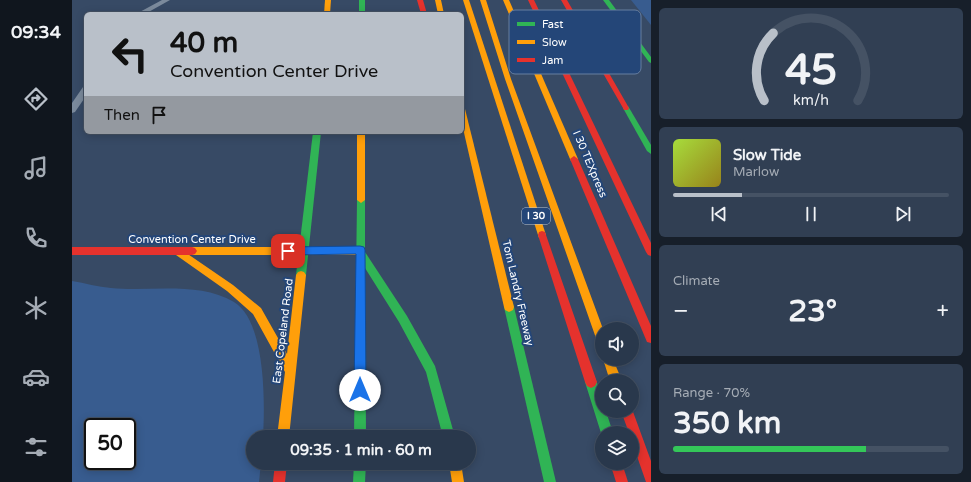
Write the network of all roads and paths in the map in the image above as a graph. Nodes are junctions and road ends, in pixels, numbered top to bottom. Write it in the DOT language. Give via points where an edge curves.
graph roads {
  1 [pos="167,0"];
  2 [pos="328,0"];
  3 [pos="362,0"];
  4 [pos="420,0"];
  5 [pos="438,0"];
  6 [pos="466,0"];
  7 [pos="483,0"];
  8 [pos="506,0"];
  9 [pos="531,0"];
  10 [pos="564,0"];
  11 [pos="606,0"];
  12 [pos="510,10"];
  13 [pos="536,10"];
  14 [pos="570,10"];
  15 [pos="613,10"];
  16 [pos="144,12"];
  17 [pos="327,12"];
  18 [pos="362,12"];
  19 [pos="423,12"];
  20 [pos="441,12"];
  21 [pos="641,47"];
  22 [pos="651,61"];
  23 [pos="538,74"];
  24 [pos="566,74"];
  25 [pos="606,74"];
  26 [pos="80,94"];
  27 [pos="72,110"];
  28 [pos="464,117"];
  29 [pos="317,134"];
  30 [pos="361,134"];
  31 [pos="651,152"];
  32 [pos="360,250"];
  33 [pos="72,251"];
  34 [pos="304,251"];
  35 [pos="178,252"];
  36 [pos="651,252"];
  37 [pos="595,322"];
  38 [pos="651,338"];
  39 [pos="290,371"];
  40 [pos="630,418"];
  41 [pos="605,426"];
  42 [pos="285,430"];
  43 [pos="360,430"];
  44 [pos="447,430"];
  45 [pos="280,470"];
  46 [pos="360,470"];
  47 [pos="456,470"];
  48 [pos="618,470"];
  49 [pos="651,478"];
  50 [pos="279,482"];
  51 [pos="359,482"];
  52 [pos="458,482"];
  53 [pos="550,482"];
  54 [pos="622,482"];
  1 -- 16 [label="lane"];
  2 -- 17 [label="main road"];
  3 -- 18 [label="main road"];
  4 -- 19 [label="main road"];
  5 -- 20 [label="main road"];
  6 -- 41 [label="main road, I 30"];
  7 -- 37 [label="main road" via="508,79"];
  8 -- 12 [label="main road, I 30 TEXpress"];
  9 -- 13 [label="main road"];
  10 -- 14 [label="main road"];
  11 -- 15 [label="main road"];
  21 -- 22 [label="main road"];
  23 -- 38 [label="main road, I 30 TEXpress"];
  24 -- 36 [label="main road"];
  25 -- 31 [label="main road"];
  26 -- 27 [label="lane"];
  28 -- 53 [label="main road, Tom Landry Freeway"];
  29 -- 34 [label="main road, East Copeland Road"];
  30 -- 32 [label="main road"];
  32 -- 34 [label="main road, Convention Center Drive"];
  32 -- 43 [label="main road"];
  32 -- 44 [label="main road" via="431,370"];
  33 -- 35 [label="main road, Convention Center Drive"];
  34 -- 35 [label="main road, Convention Center Drive"];
  34 -- 39 [label="main road, East Copeland Road"];
  35 -- 39 [label="main road" via="230,288 257,311"];
  39 -- 42 [label="main road, East Copeland Road"];
  40 -- 49 [label="main road"];
  45 -- 50 [label="main road"];
  46 -- 51 [label="main road"];
  47 -- 52 [label="main road"];
  48 -- 54 [label="main road"];
}
